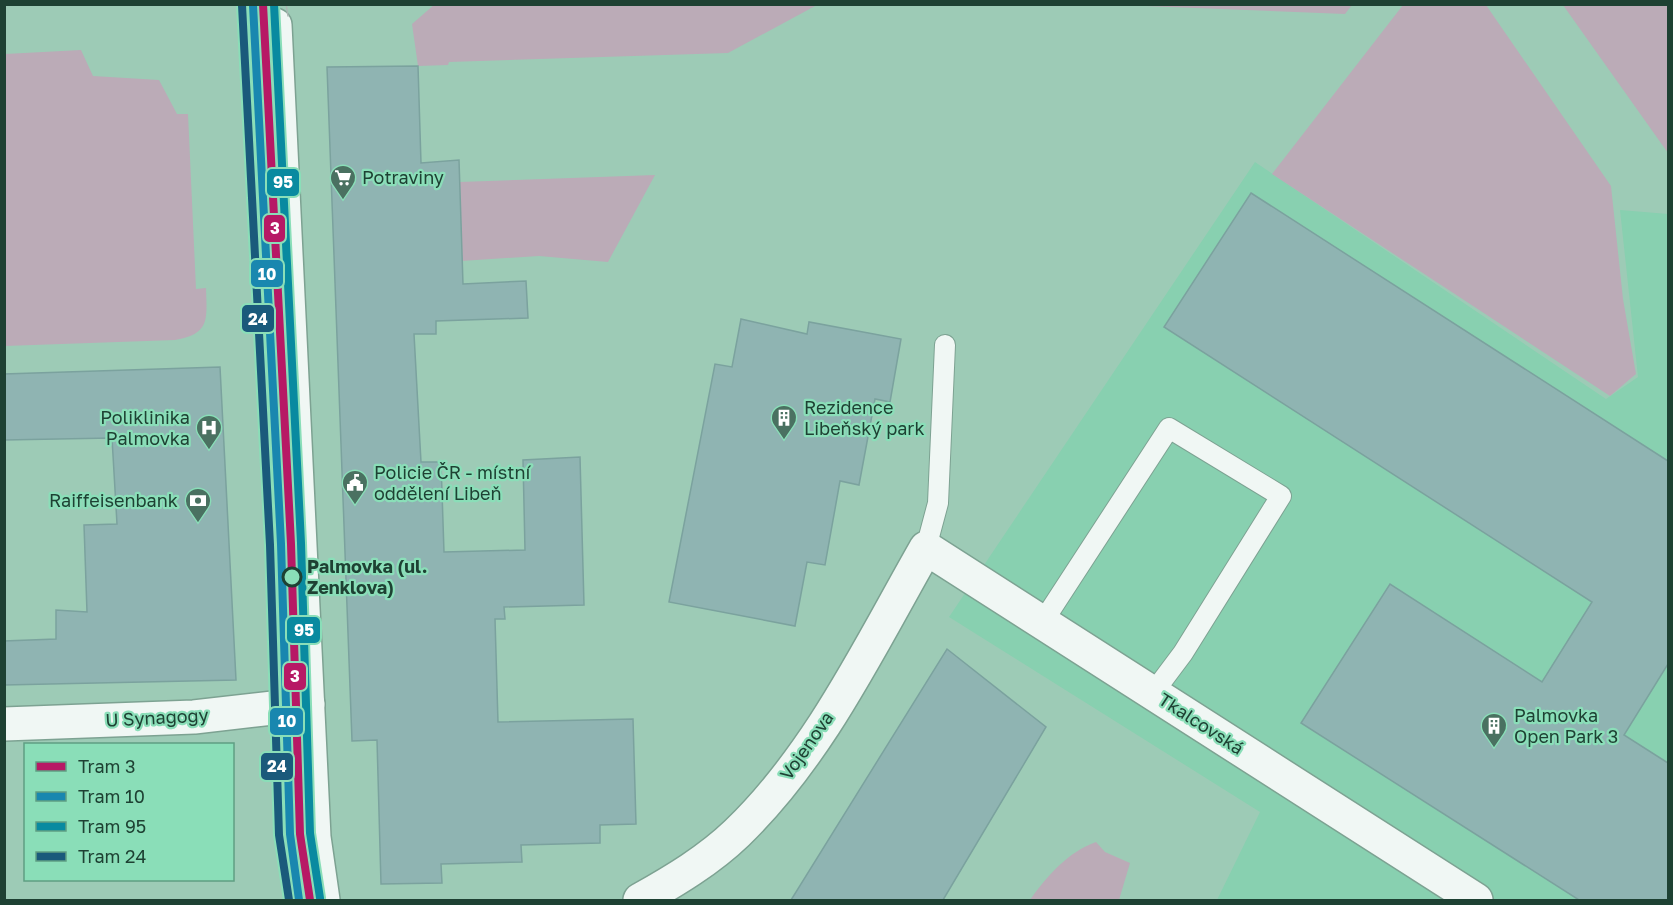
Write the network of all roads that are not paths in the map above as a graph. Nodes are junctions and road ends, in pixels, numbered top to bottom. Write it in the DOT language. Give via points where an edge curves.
graph roads {
  1 [pos="270,11"];
  2 [pos="945,345"];
  3 [pos="926,548"];
  4 [pos="1042,623"];
  5 [pos="1153,693"];
  6 [pos="308,704"];
  7 [pos="4,724"];
  8 [pos="322,900"];
  9 [pos="640,900"];
  10 [pos="1476,900"];
  1 -- 6 [label="street"];
  2 -- 3 [label="lane" via="938,502"];
  3 -- 4 [label="street, Tkalcovská"];
  3 -- 9 [label="street, Vojenova" via="800,761 737,833 683,876"];
  4 -- 5 [label="street, Tkalcovská"];
  4 -- 5 [label="lane" via="1169,428 1281,496 1183,653"];
  5 -- 10 [label="street, Tkalcovská"];
  6 -- 7 [label="street, U Synagogy" via="194,717"];
  6 -- 8 [label="street" via="314,837"];
}
